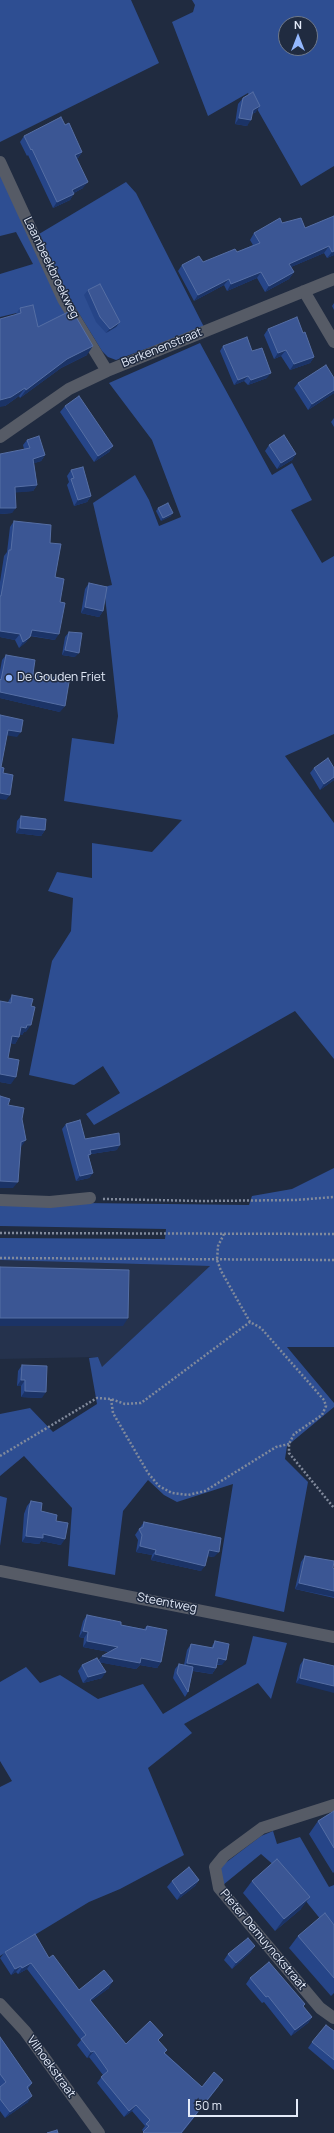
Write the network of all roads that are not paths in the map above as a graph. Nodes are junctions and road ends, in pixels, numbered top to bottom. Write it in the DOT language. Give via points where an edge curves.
graph roads {
  1 [pos="0,162"];
  2 [pos="334,279"];
  3 [pos="304,290"];
  4 [pos="334,342"];
  5 [pos="107,371"];
  6 [pos="0,437"];
  7 [pos="90,1198"];
  8 [pos="0,1200"];
  9 [pos="0,1571"];
  10 [pos="334,1637"];
  11 [pos="334,1805"];
  12 [pos="0,2004"];
  13 [pos="334,2018"];
  14 [pos="99,2133"];
  1 -- 5 [label="street, Laambeekbroekweg" via="63,299"];
  2 -- 3 [label="street, Berkenenstraat"];
  3 -- 4 [label="street"];
  3 -- 5 [label="street, Berkenenstraat"];
  5 -- 6 [label="street, Berkenenstraat" via="69,389"];
  7 -- 8 [label="street" via="50,1202"];
  9 -- 10 [label="street, Steentweg"];
  11 -- 13 [label="street, Pieter Demuynckstraat" via="262,1828 224,1856 215,1867 219,1888 320,2008"];
  12 -- 14 [label="street, Vilhoekstraat" via="25,2031"];
}
